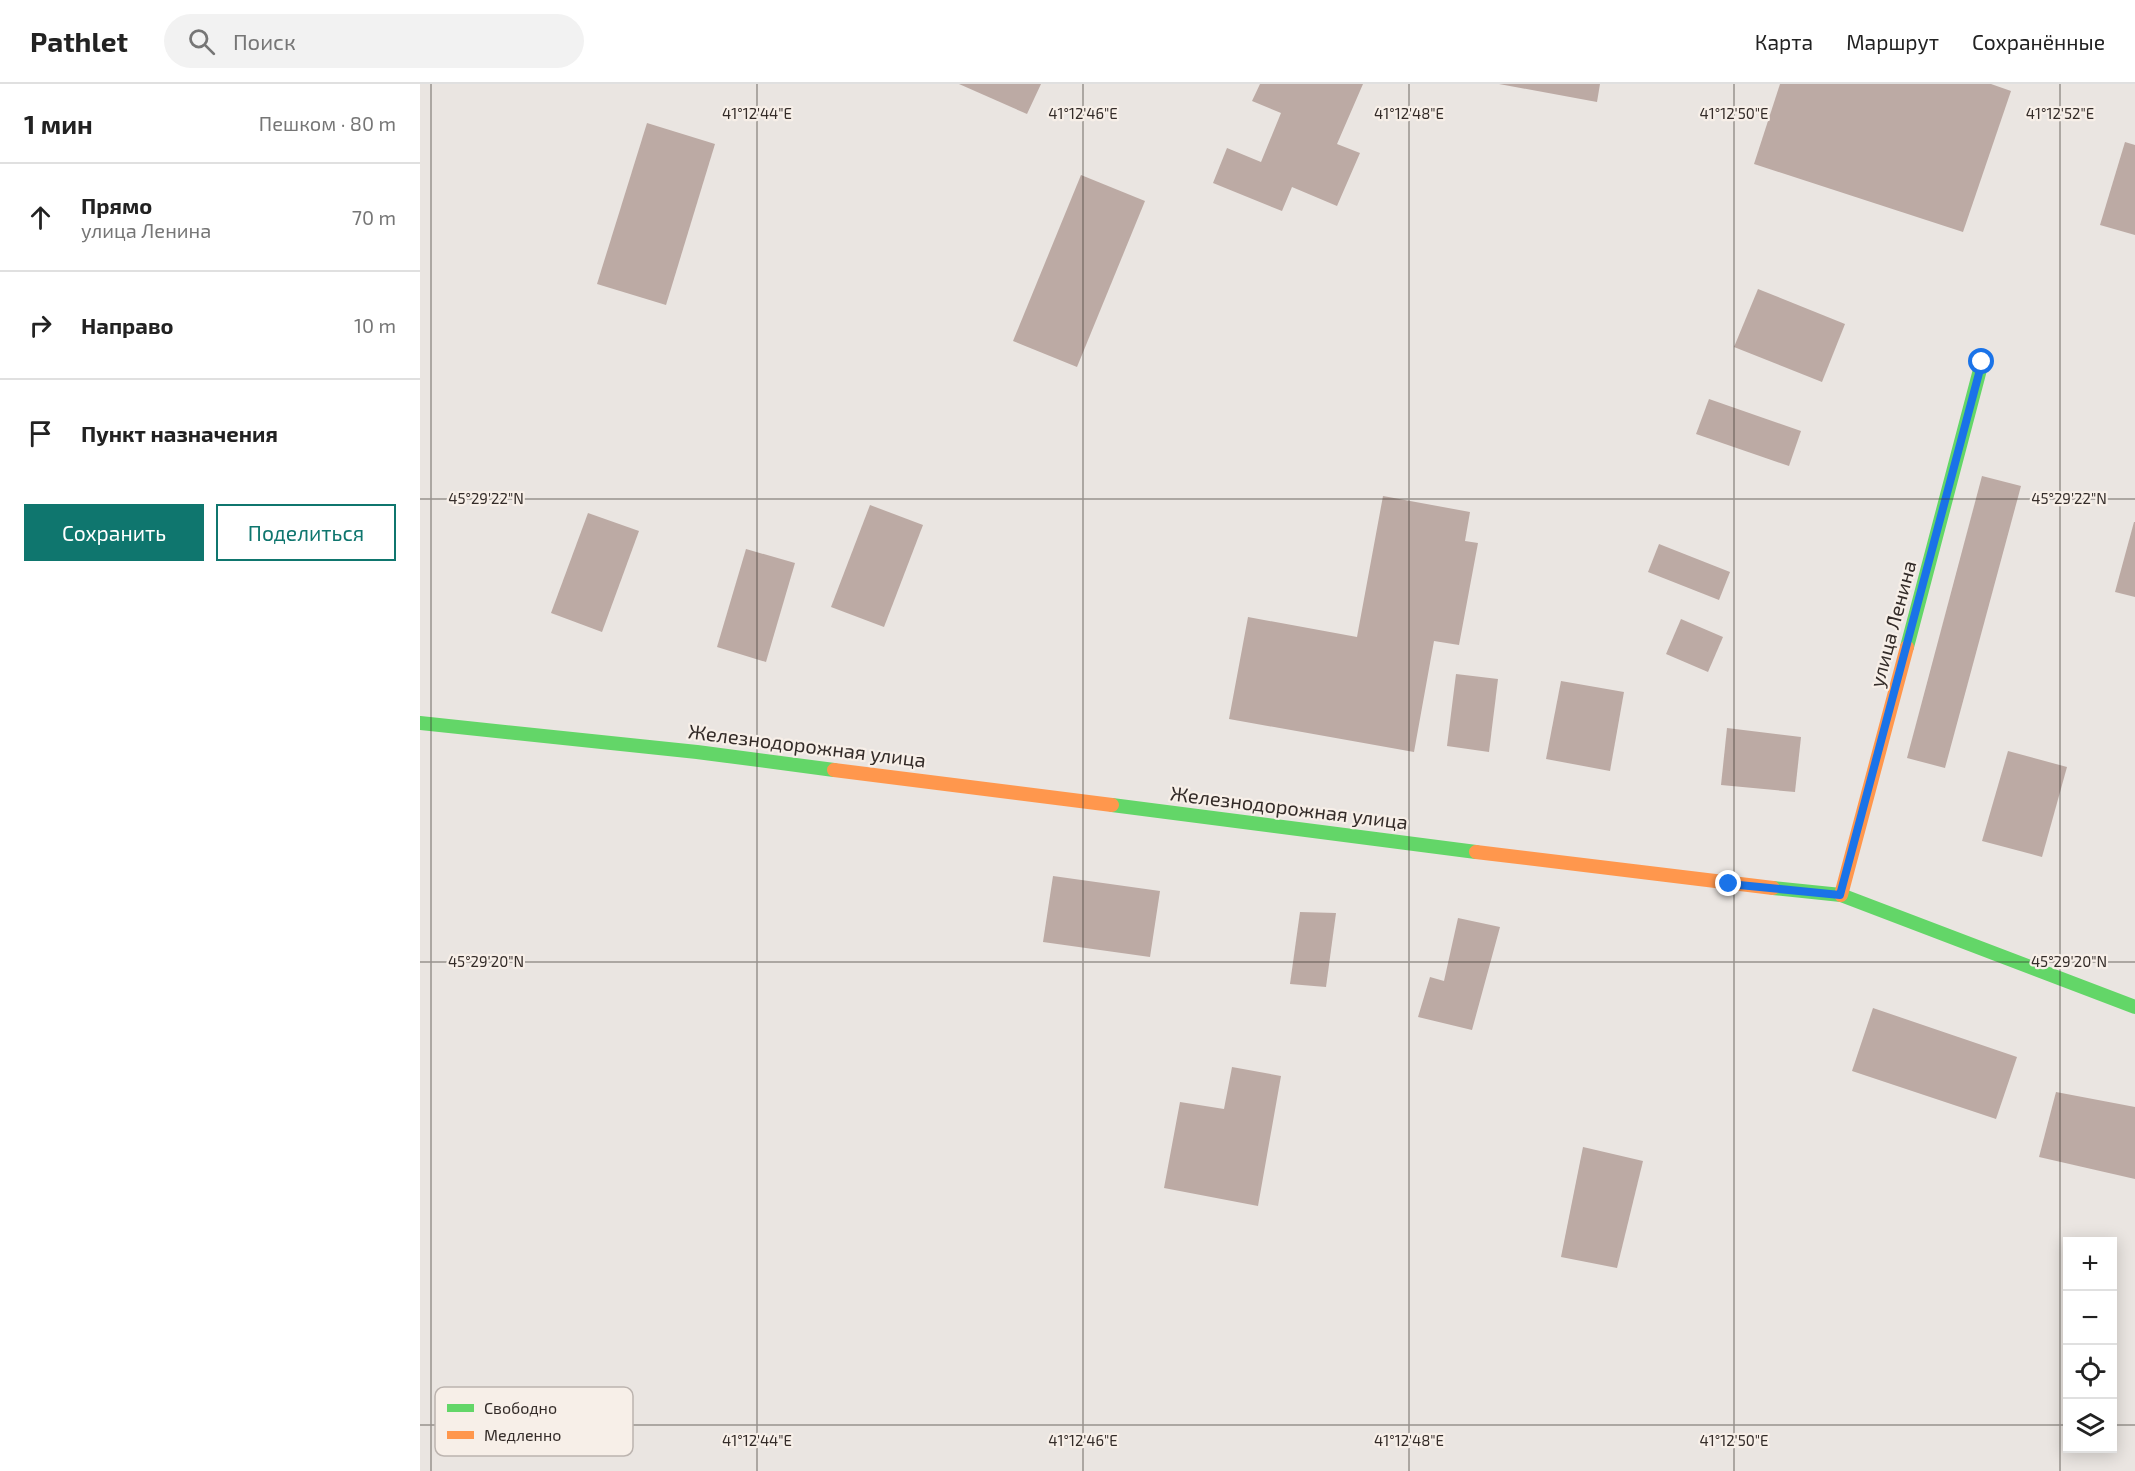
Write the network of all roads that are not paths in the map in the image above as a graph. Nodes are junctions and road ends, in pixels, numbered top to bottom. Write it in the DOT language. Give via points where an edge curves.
graph roads {
  1 [pos="1982,362"];
  2 [pos="420,723"];
  3 [pos="1840,895"];
  4 [pos="2135,1007"];
  1 -- 3 [label="street, улица Ленина"];
  2 -- 3 [label="street, Железнодорожная улица" via="697,752"];
  3 -- 4 [label="street, Железнодорожная улица"];
}
